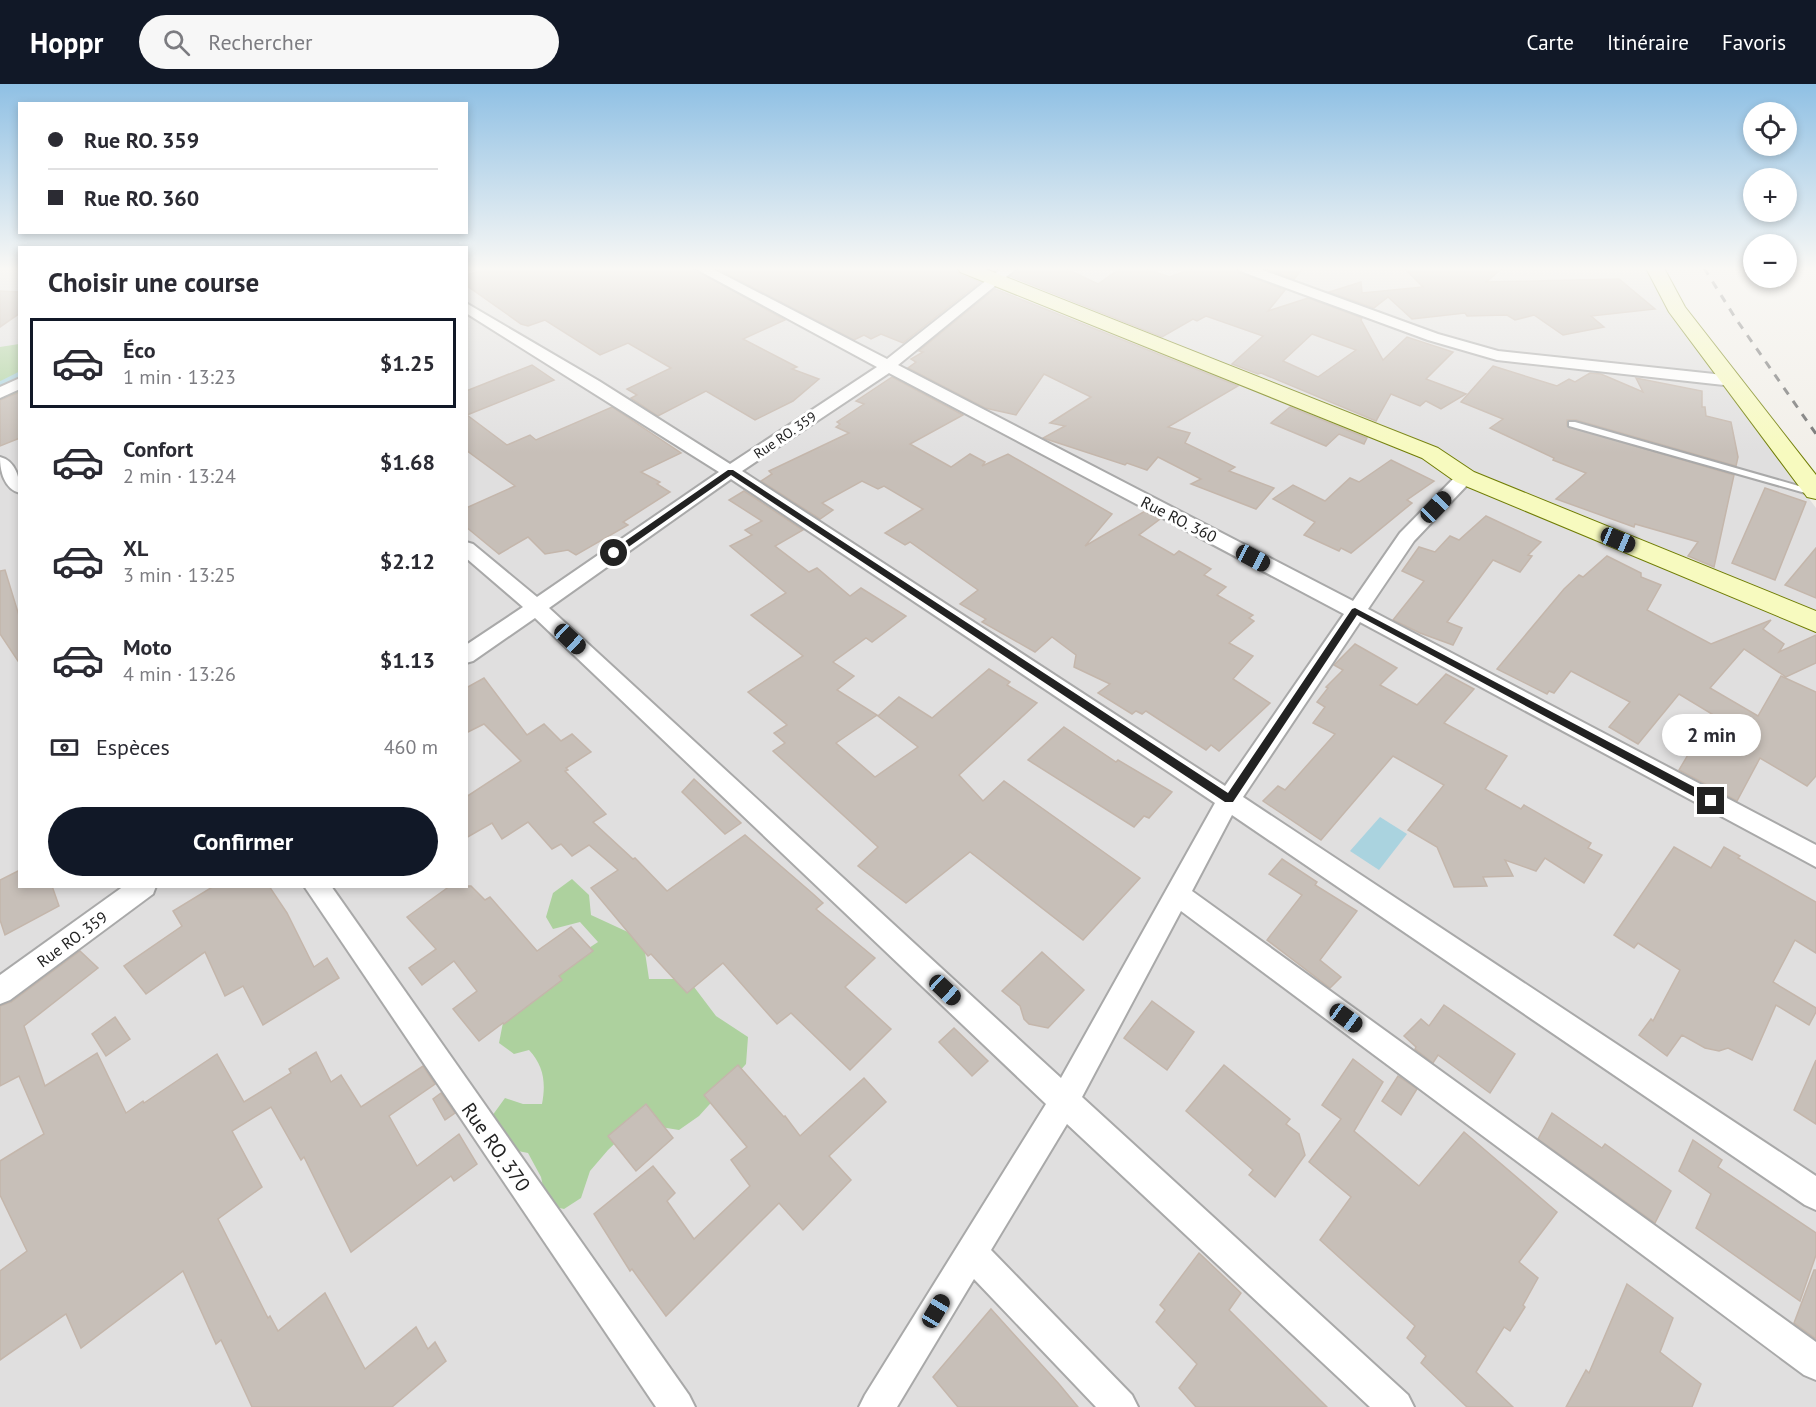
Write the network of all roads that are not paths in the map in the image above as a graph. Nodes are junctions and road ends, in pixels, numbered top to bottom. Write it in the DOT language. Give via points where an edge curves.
graph roads {
  1 [pos="505,330"];
  2 [pos="817,330"];
  3 [pos="933,330"];
  4 [pos="1136,330"];
  5 [pos="1413,330"];
  6 [pos="1693,330"];
  7 [pos="887,367"];
  8 [pos="1733,381"];
  9 [pos="18,384"];
  10 [pos="0,393"];
  11 [pos="1572,424"];
  12 [pos="0,462"];
  13 [pos="730,471"];
  14 [pos="1465,477"];
  15 [pos="18,485"];
  16 [pos="1816,493"];
  17 [pos="468,550"];
  18 [pos="536,607"];
  19 [pos="1355,611"];
  20 [pos="1816,622"];
  21 [pos="468,655"];
  22 [pos="1229,799"];
  23 [pos="1816,857"];
  24 [pos="141,888"];
  25 [pos="317,888"];
  26 [pos="1177,894"];
  27 [pos="0,991"];
  28 [pos="1064,1101"];
  29 [pos="1816,1194"];
  30 [pos="971,1253"];
  31 [pos="1816,1363"];
  32 [pos="676,1407"];
  33 [pos="877,1407"];
  34 [pos="1120,1407"];
  35 [pos="1396,1407"];
  1 -- 13 [label="street"];
  2 -- 7 [label="street, Rue RO. 360"];
  3 -- 7 [label="street, Rue RO. 359"];
  4 -- 14 [label="street" via="1430,453"];
  5 -- 8 [label="street" via="1497,356"];
  6 -- 8 [label="street"];
  7 -- 13 [label="street, Rue RO. 359"];
  7 -- 19 [label="street, Rue RO. 360"];
  8 -- 16 [label="street"];
  9 -- 10 [label="street"];
  11 -- 16 [label="lane"];
  12 -- 15 [label="street"];
  13 -- 18 [label="street, Rue RO. 359"];
  13 -- 22 [label="street"];
  14 -- 19 [label="street" via="1407,537"];
  14 -- 20 [label="street"];
  17 -- 18 [label="street"];
  18 -- 21 [label="street, Rue RO. 359"];
  18 -- 28 [label="street"];
  19 -- 22 [label="street"];
  19 -- 23 [label="street, Rue RO. 360"];
  22 -- 26 [label="street"];
  22 -- 29 [label="street"];
  24 -- 27 [label="street, Rue RO. 359"];
  25 -- 32 [label="street, Rue RO. 370"];
  26 -- 28 [label="street"];
  26 -- 31 [label="street"];
  28 -- 30 [label="street"];
  28 -- 35 [label="street"];
  30 -- 33 [label="street"];
  30 -- 34 [label="street"];
}
